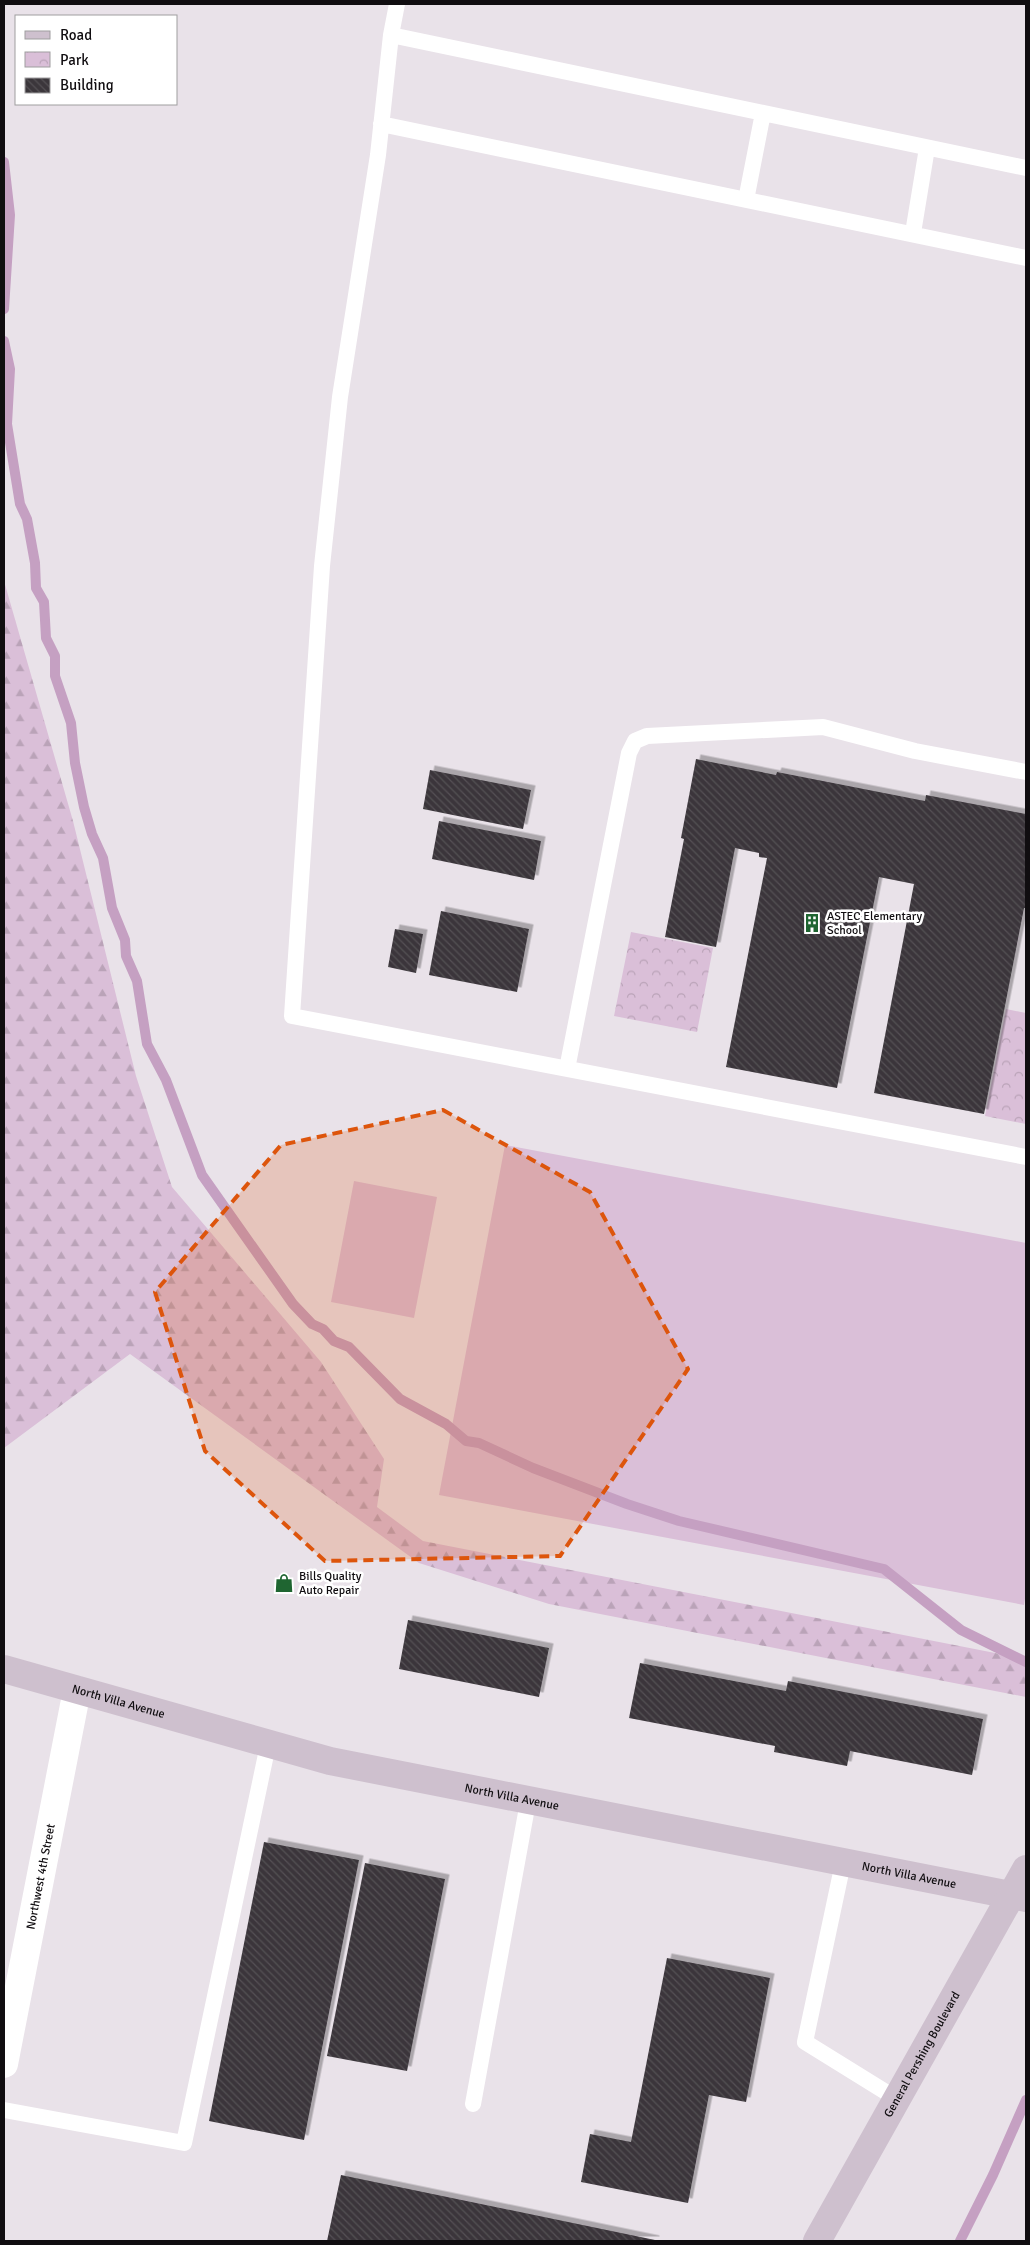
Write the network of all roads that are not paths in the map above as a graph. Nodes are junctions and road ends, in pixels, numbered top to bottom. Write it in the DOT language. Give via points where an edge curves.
graph roads {
  1 [pos="397,4"];
  2 [pos="391,35"];
  3 [pos="763,113"];
  4 [pos="381,124"];
  5 [pos="927,148"];
  6 [pos="1026,168"];
  7 [pos="746,200"];
  8 [pos="913,233"];
  9 [pos="1026,258"];
  10 [pos="1026,772"];
  11 [pos="566,1069"];
  12 [pos="1026,1157"];
  13 [pos="4,1668"];
  14 [pos="78,1690"];
  15 [pos="268,1744"];
  16 [pos="528,1802"];
  17 [pos="843,1862"];
  18 [pos="1026,1869"];
  19 [pos="1019,1897"];
  20 [pos="4,2064"];
  21 [pos="897,2099"];
  22 [pos="473,2104"];
  23 [pos="4,2110"];
  24 [pos="817,2241"];
  1 -- 2 [label="lane"];
  2 -- 3 [label="lane"];
  2 -- 4 [label="lane"];
  3 -- 5 [label="lane"];
  3 -- 7 [label="lane"];
  4 -- 7 [label="lane"];
  4 -- 11 [label="lane" via="340,397 322,566 292,1016"];
  5 -- 6 [label="lane"];
  5 -- 8 [label="lane"];
  7 -- 8 [label="lane"];
  8 -- 9 [label="lane"];
  10 -- 11 [label="lane" via="915,751 823,727 647,736 635,741 629,753"];
  11 -- 12 [label="lane"];
  13 -- 14 [label="main road, North Villa Avenue"];
  14 -- 15 [label="main road, North Villa Avenue"];
  14 -- 20 [label="street, Northwest 4th Street"];
  15 -- 16 [label="main road, North Villa Avenue" via="330,1761"];
  15 -- 23 [label="lane" via="184,2143"];
  16 -- 17 [label="main road, North Villa Avenue"];
  16 -- 22 [label="lane"];
  17 -- 19 [label="main road, North Villa Avenue"];
  17 -- 21 [label="lane" via="806,2042"];
  18 -- 19 [label="main road, General Pershing Boulevard"];
  19 -- 21 [label="main road, General Pershing Boulevard"];
  21 -- 24 [label="main road, General Pershing Boulevard"];
}
